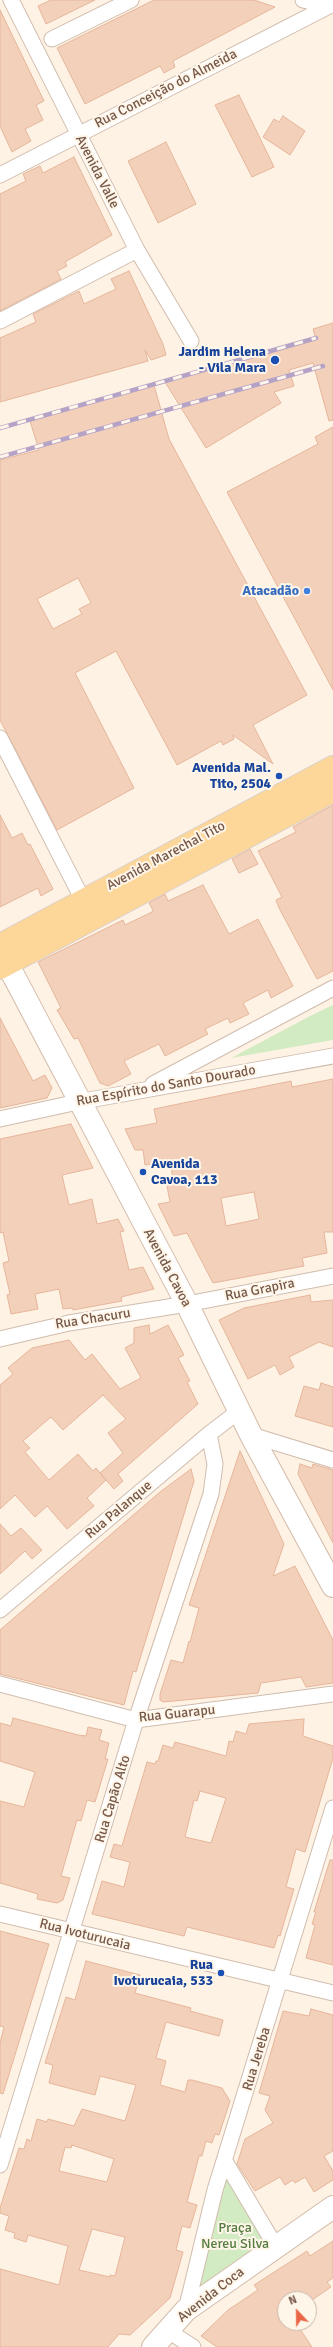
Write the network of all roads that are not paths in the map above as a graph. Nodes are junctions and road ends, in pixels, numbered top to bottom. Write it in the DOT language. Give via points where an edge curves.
graph roads {
  1 [pos="11,0"];
  2 [pos="131,0"];
  3 [pos="303,0"];
  4 [pos="330,7"];
  5 [pos="52,39"];
  6 [pos="78,135"];
  7 [pos="0,175"];
  8 [pos="137,250"];
  9 [pos="0,321"];
  10 [pos="191,341"];
  11 [pos="0,738"];
  12 [pos="333,767"];
  13 [pos="333,791"];
  14 [pos="83,900"];
  15 [pos="93,919"];
  16 [pos="2,957"];
  17 [pos="333,988"];
  18 [pos="333,1056"];
  19 [pos="139,1091"];
  20 [pos="78,1102"];
  21 [pos="0,1119"];
  22 [pos="333,1276"];
  23 [pos="187,1304"];
  24 [pos="0,1339"];
  25 [pos="239,1411"];
  26 [pos="209,1434"];
  27 [pos="251,1435"];
  28 [pos="333,1460"];
  29 [pos="333,1586"];
  30 [pos="0,1610"];
  31 [pos="0,1684"];
  32 [pos="333,1694"];
  33 [pos="136,1720"];
  34 [pos="333,1808"];
  35 [pos="0,1914"];
  36 [pos="73,1932"];
  37 [pos="281,1982"];
  38 [pos="333,1993"];
  39 [pos="2,2148"];
  40 [pos="226,2162"];
  41 [pos="0,2165"];
  42 [pos="333,2207"];
  43 [pos="276,2247"];
  44 [pos="186,2310"];
  45 [pos="167,2330"];
  46 [pos="153,2347"];
  47 [pos="193,2347"];
  1 -- 6 [label="street, Avenida Valle"];
  2 -- 5 [label="street"];
  3 -- 4 [label="street"];
  4 -- 6 [label="street, Rua Conceição do Almeida"];
  6 -- 7 [label="street, Rua Conceição do Almeida"];
  6 -- 8 [label="street, Avenida Valle"];
  8 -- 9 [label="street"];
  8 -- 10 [label="street, Avenida Valle"];
  11 -- 14 [label="street"];
  12 -- 14 [label="main road, Avenida Marechal Tito"];
  13 -- 15 [label="main road, Avenida Marechal Tito"];
  14 -- 15 [label="street"];
  14 -- 16 [label="main road, Avenida Marechal Tito"];
  15 -- 16 [label="main road, Avenida Marechal Tito"];
  16 -- 20 [label="street, Avenida Cavoa"];
  17 -- 19 [label="street"];
  18 -- 19 [label="street, Rua Espírito do Santo Dourado"];
  19 -- 20 [label="street, Rua Espírito do Santo Dourado"];
  20 -- 21 [label="street, Rua Espírito do Santo Dourado"];
  20 -- 23 [label="street, Avenida Cavoa"];
  22 -- 23 [label="street, Rua Grapira"];
  23 -- 24 [label="street, Rua Chacuru" via="69,1323"];
  23 -- 25 [label="street, Avenida Cavoa"];
  25 -- 26 [label="street, Rua Palanque"];
  25 -- 27 [label="street, Avenida Cavoa"];
  26 -- 30 [label="street, Rua Palanque"];
  26 -- 33 [label="street, Rua Capão Alto" via="215,1464 211,1494"];
  27 -- 28 [label="street"];
  27 -- 29 [label="street, Avenida Cavoa"];
  31 -- 33 [label="street, Rua Guarapu"];
  32 -- 33 [label="street, Rua Guarapu"];
  33 -- 36 [label="street, Rua Capão Alto"];
  34 -- 37 [label="street, Rua Jereba"];
  35 -- 36 [label="street, Rua Ivoturucaia"];
  36 -- 37 [label="street, Rua Ivoturucaia"];
  36 -- 39 [label="street, Rua Capão Alto"];
  37 -- 38 [label="street, Rua Ivoturucaia"];
  37 -- 40 [label="street, Rua Jereba"];
  39 -- 41 [label="street, Rua Capão Alto"];
  40 -- 43 [label="street"];
  40 -- 44 [label="street, Rua Jereba" via="214,2197"];
  42 -- 43 [label="street, Avenida Coca"];
  43 -- 44 [label="street, Avenida Coca"];
  44 -- 45 [label="street, Avenida Coca"];
  45 -- 46 [label="street, Avenida Coca"];
  45 -- 47 [label="street"];
}
